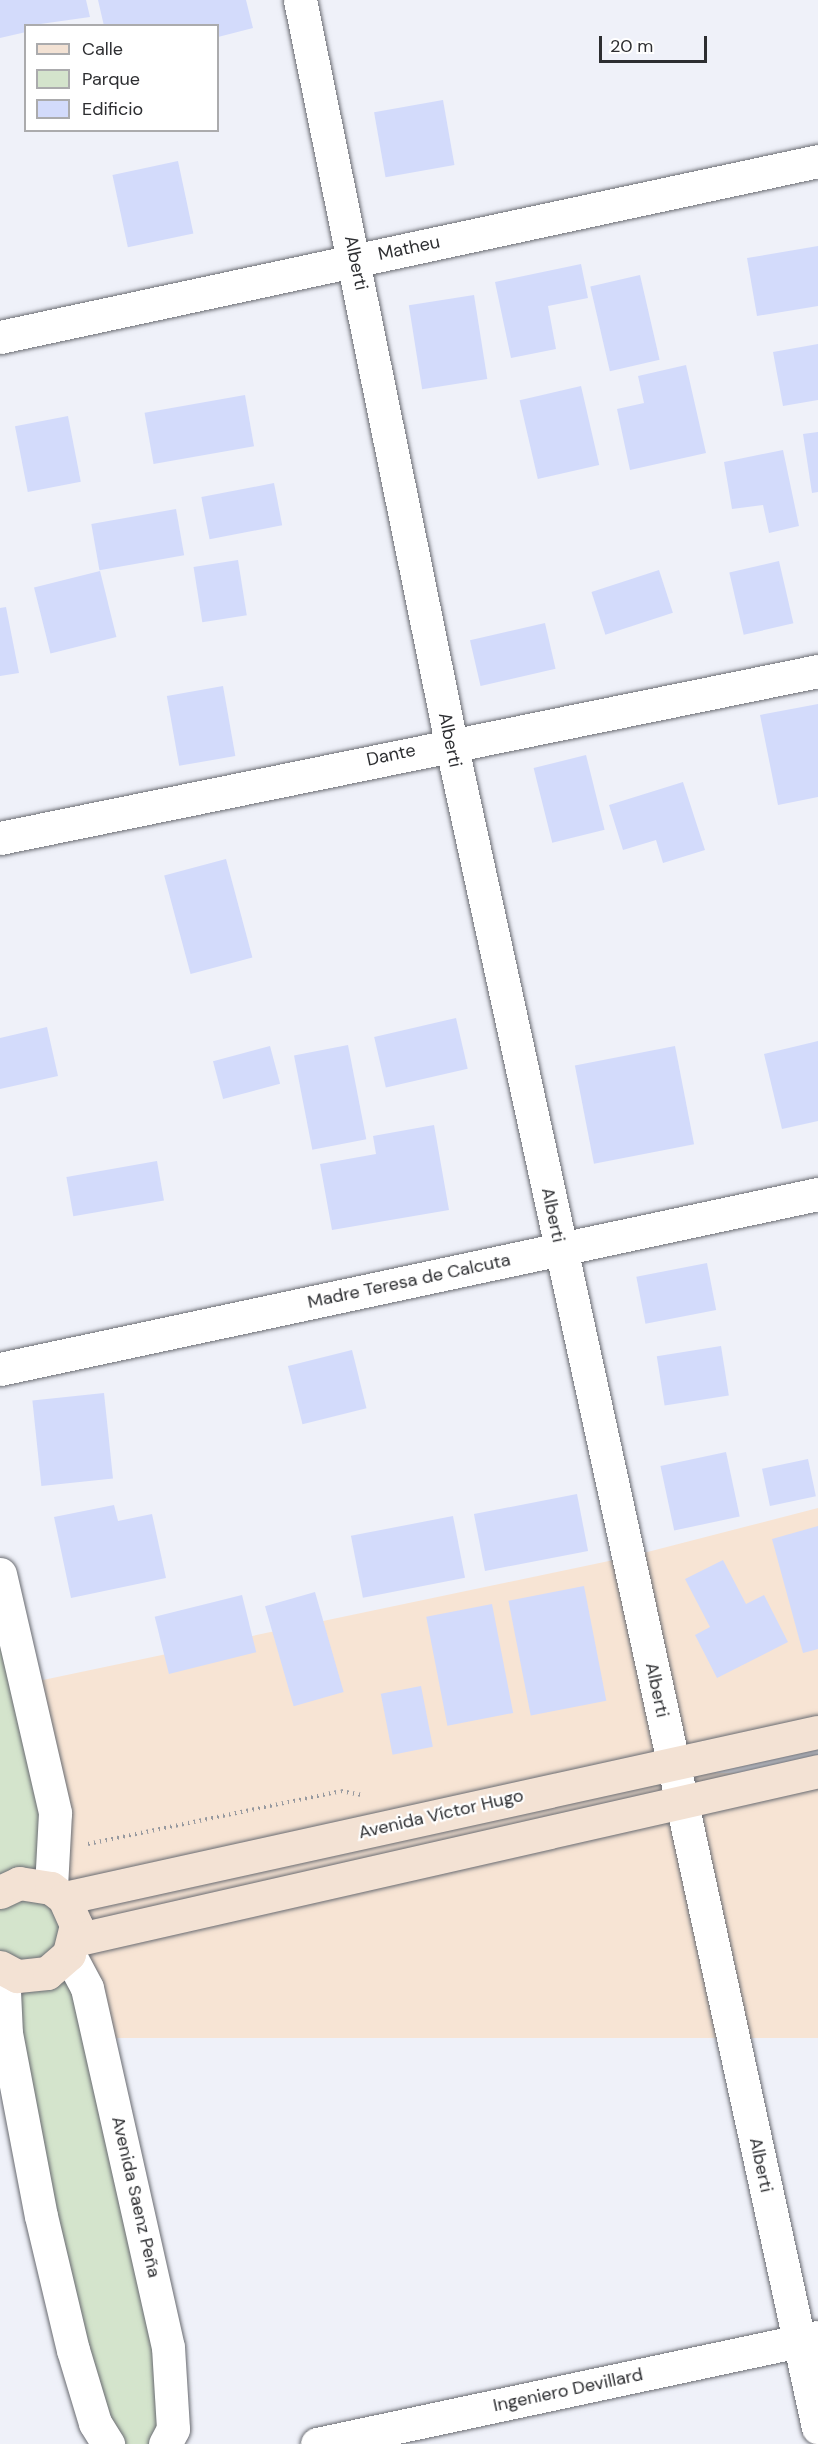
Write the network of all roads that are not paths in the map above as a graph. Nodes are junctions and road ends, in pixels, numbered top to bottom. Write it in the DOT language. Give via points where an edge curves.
graph roads {
  1 [pos="300,0"];
  2 [pos="818,161"];
  3 [pos="356,260"];
  4 [pos="0,337"];
  5 [pos="818,671"];
  6 [pos="451,743"];
  7 [pos="0,838"];
  8 [pos="818,1194"];
  9 [pos="560,1249"];
  10 [pos="0,1369"];
  11 [pos="0,1574"];
  12 [pos="818,1732"];
  13 [pos="672,1762"];
  14 [pos="818,1771"];
  15 [pos="681,1800"];
  16 [pos="0,1892"];
  17 [pos="58,1893"];
  18 [pos="72,1947"];
  19 [pos="2,1969"];
  20 [pos="808,2339"];
  21 [pos="818,2427"];
  22 [pos="108,2444"];
  23 [pos="165,2444"];
  24 [pos="317,2444"];
  1 -- 3 [label="street, Alberti"];
  2 -- 3 [label="street, Matheu"];
  3 -- 4 [label="street, Matheu"];
  3 -- 6 [label="street, Alberti"];
  5 -- 6 [label="street, Dante"];
  6 -- 7 [label="street, Dante"];
  6 -- 9 [label="street, Alberti"];
  8 -- 9 [label="street, Madre Teresa de Calcuta"];
  9 -- 10 [label="street, Madre Teresa de Calcuta"];
  9 -- 13 [label="street, Alberti"];
  11 -- 17 [label="street" via="55,1813"];
  12 -- 13 [label="main road, Avenida Víctor Hugo"];
  13 -- 15 [label="street, Alberti"];
  13 -- 17 [label="main road, Avenida Víctor Hugo"];
  14 -- 15 [label="main road"];
  15 -- 18 [label="main road"];
  15 -- 20 [label="street, Alberti"];
  16 -- 17 [label="main road, Avenida Víctor Hugo" via="19,1882"];
  17 -- 18 [label="main road" via="74,1918"];
  18 -- 19 [label="main road" via="47,1973 17,1976"];
  18 -- 23 [label="street, Avenida Saenz Peña" via="87,1988 162,2314 173,2429"];
  19 -- 22 [label="street" via="6,2033 41,2216 79,2370 95,2423"];
  20 -- 21 [label="street, Alberti"];
  20 -- 24 [label="street, Ingeniero Devillard"];
}
